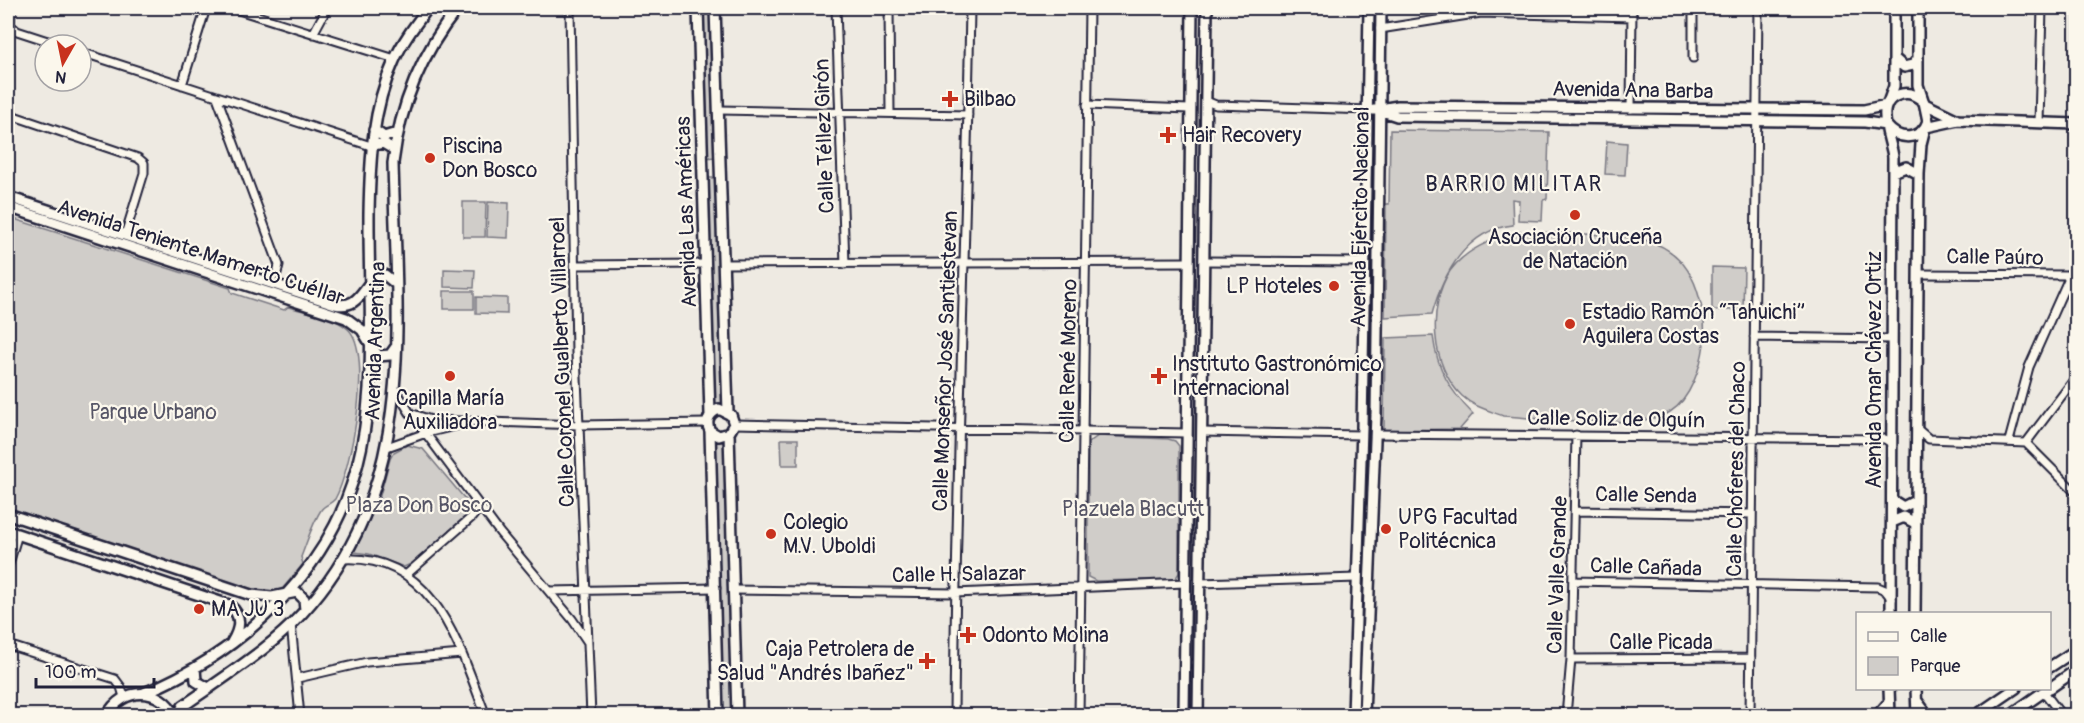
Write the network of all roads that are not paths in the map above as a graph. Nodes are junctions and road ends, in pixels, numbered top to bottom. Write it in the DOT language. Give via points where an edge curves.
graph roads {
  1 [pos="11,8"];
  2 [pos="206,8"];
  3 [pos="232,8"];
  4 [pos="327,8"];
  5 [pos="428,8"];
  6 [pos="458,8"];
  7 [pos="570,8"];
  8 [pos="698,8"];
  9 [pos="715,8"];
  10 [pos="836,8"];
  11 [pos="889,8"];
  12 [pos="970,8"];
  13 [pos="1089,8"];
  14 [pos="1192,8"];
  15 [pos="1207,8"];
  16 [pos="1369,8"];
  17 [pos="1381,8"];
  18 [pos="1632,8"];
  19 [pos="1693,8"];
  20 [pos="1758,8"];
  21 [pos="1894,8"];
  22 [pos="1918,8"];
  23 [pos="2042,8"];
  24 [pos="1481,10"];
  25 [pos="1632,17"];
  26 [pos="1380,29"];
  27 [pos="313,34"];
  28 [pos="33,36"];
  29 [pos="93,56"];
  30 [pos="1693,57"];
  31 [pos="395,59"];
  32 [pos="1894,59"];
  33 [pos="1918,59"];
  34 [pos="1191,76"];
  35 [pos="182,85"];
  36 [pos="217,97"];
  37 [pos="1206,99"];
  38 [pos="1924,103"];
  39 [pos="1887,104"];
  40 [pos="1087,105"];
  41 [pos="1189,109"];
  42 [pos="1757,109"];
  43 [pos="720,110"];
  44 [pos="1368,110"];
  45 [pos="1379,110"];
  46 [pos="1624,112"];
  47 [pos="838,113"];
  48 [pos="890,113"];
  49 [pos="8,114"];
  50 [pos="968,115"];
  51 [pos="1958,120"];
  52 [pos="1757,121"];
  53 [pos="2039,123"];
  54 [pos="2076,124"];
  55 [pos="1886,126"];
  56 [pos="1926,127"];
  57 [pos="1206,129"];
  58 [pos="374,130"];
  59 [pos="397,133"];
  60 [pos="371,147"];
  61 [pos="395,150"];
  62 [pos="721,167"];
  63 [pos="702,168"];
  64 [pos="1893,172"];
  65 [pos="1919,174"];
  66 [pos="8,196"];
  67 [pos="8,207"];
  68 [pos="125,235"];
  69 [pos="1204,260"];
  70 [pos="1187,262"];
  71 [pos="1364,262"];
  72 [pos="1378,262"];
  73 [pos="2076,262"];
  74 [pos="965,263"];
  75 [pos="1085,263"];
  76 [pos="705,264"];
  77 [pos="724,264"];
  78 [pos="845,264"];
  79 [pos="574,265"];
  80 [pos="1919,274"];
  81 [pos="2071,274"];
  82 [pos="268,282"];
  83 [pos="369,284"];
  84 [pos="396,284"];
  85 [pos="1754,337"];
  86 [pos="1892,339"];
  87 [pos="371,344"];
  88 [pos="396,345"];
  89 [pos="2076,377"];
  90 [pos="395,389"];
  91 [pos="728,412"];
  92 [pos="410,413"];
  93 [pos="469,423"];
  94 [pos="709,423"];
  95 [pos="734,424"];
  96 [pos="579,425"];
  97 [pos="1916,428"];
  98 [pos="958,429"];
  99 [pos="1084,431"];
  100 [pos="1186,432"];
  101 [pos="1202,432"];
  102 [pos="426,433"];
  103 [pos="729,433"];
  104 [pos="1361,434"];
  105 [pos="1375,434"];
  106 [pos="1576,435"];
  107 [pos="1753,438"];
  108 [pos="2009,441"];
  109 [pos="1891,442"];
  110 [pos="2026,443"];
  111 [pos="387,447"];
  112 [pos="2076,493"];
  113 [pos="1892,500"];
  114 [pos="1915,501"];
  115 [pos="480,507"];
  116 [pos="1575,511"];
  117 [pos="8,514"];
  118 [pos="1752,514"];
  119 [pos="1892,522"];
  120 [pos="1915,523"];
  121 [pos="8,531"];
  122 [pos="18,534"];
  123 [pos="118,550"];
  124 [pos="344,559"];
  125 [pos="113,565"];
  126 [pos="8,567"];
  127 [pos="1371,573"];
  128 [pos="407,574"];
  129 [pos="1357,578"];
  130 [pos="1573,581"];
  131 [pos="1200,583"];
  132 [pos="1185,584"];
  133 [pos="1370,586"];
  134 [pos="1751,586"];
  135 [pos="1080,587"];
  136 [pos="716,588"];
  137 [pos="587,589"];
  138 [pos="732,590"];
  139 [pos="549,591"];
  140 [pos="289,592"];
  141 [pos="955,593"];
  142 [pos="1892,600"];
  143 [pos="305,610"];
  144 [pos="1891,612"];
  145 [pos="1915,612"];
  146 [pos="291,624"];
  147 [pos="588,643"];
  148 [pos="8,645"];
  149 [pos="230,646"];
  150 [pos="2076,650"];
  151 [pos="462,654"];
  152 [pos="1751,658"];
  153 [pos="1571,659"];
  154 [pos="2051,666"];
  155 [pos="195,668"];
  156 [pos="2076,670"];
  157 [pos="298,678"];
  158 [pos="2051,687"];
  159 [pos="208,688"];
  160 [pos="1889,690"];
  161 [pos="1916,690"];
  162 [pos="2013,690"];
  163 [pos="2047,690"];
  164 [pos="144,693"];
  165 [pos="124,697"];
  166 [pos="1916,700"];
  167 [pos="1889,702"];
  168 [pos="107,716"];
  169 [pos="177,716"];
  170 [pos="300,716"];
  171 [pos="483,716"];
  172 [pos="591,716"];
  173 [pos="718,716"];
  174 [pos="737,716"];
  175 [pos="954,716"];
  176 [pos="1079,716"];
  177 [pos="1184,716"];
  178 [pos="1198,716"];
  179 [pos="1353,716"];
  180 [pos="1365,716"];
  181 [pos="1566,716"];
  182 [pos="1750,716"];
  183 [pos="1877,716"];
  184 [pos="1890,716"];
  185 [pos="1917,716"];
  186 [pos="1928,716"];
  187 [pos="1975,716"];
  188 [pos="2009,716"];
  189 [pos="2062,716"];
  1 -- 28 [label="street" via="10,25"];
  2 -- 35 [label="street"];
  3 -- 27 [label="street"];
  4 -- 27 [label="street"];
  5 -- 31 [label="street, Avenida Argentina"];
  6 -- 59 [label="street, Avenida Argentina" via="424,57"];
  7 -- 79 [label="street, Calle Coronel Gualberto Villarroel"];
  8 -- 63 [label="street, Avenida Las Américas"];
  9 -- 43 [label="street, Avenida Las Américas"];
  10 -- 47 [label="street, Calle Téllez Girón"];
  11 -- 48 [label="street"];
  12 -- 50 [label="street, Calle Monseñor José Santiestevan"];
  13 -- 40 [label="street, Calle René Moreno"];
  14 -- 34 [label="street"];
  15 -- 37 [label="street"];
  16 -- 44 [label="street, Avenida Ejército Nacional"];
  17 -- 26 [label="street, Avenida Ejército Nacional"];
  18 -- 25 [label="street"];
  19 -- 30 [label="street"];
  20 -- 42 [label="street, Calle Choferes del Chaco"];
  21 -- 32 [label="street"];
  22 -- 33 [label="street"];
  23 -- 53 [label="street"];
  24 -- 25 [label="street"];
  24 -- 26 [label="street"];
  25 -- 46 [label="street"];
  26 -- 45 [label="street, Avenida Ejército Nacional"];
  27 -- 31 [label="street"];
  29 -- 35 [label="street"];
  31 -- 58 [label="street, Avenida Argentina"];
  32 -- 33 [label="street" via="1904,67"];
  32 -- 39 [label="street" via="1894,86"];
  33 -- 38 [label="street" via="1918,85"];
  34 -- 37 [label="street" via="1196,95"];
  34 -- 41 [label="street"];
  35 -- 36 [label="street"];
  36 -- 60 [label="street"];
  36 -- 82 [label="street" via="279,265"];
  37 -- 44 [label="street, Avenida Ana Barba" via="1218,105"];
  37 -- 57 [label="street"];
  38 -- 39 [label="street" via="1905,93"];
  38 -- 51 [label="street"];
  38 -- 56 [label="street"];
  39 -- 42 [label="street, Avenida Ana Barba" via="1864,110"];
  39 -- 55 [label="street"];
  40 -- 41 [label="street"];
  40 -- 75 [label="street, Calle René Moreno"];
  41 -- 57 [label="street" via="1199,114"];
  41 -- 70 [label="street"];
  42 -- 46 [label="street, Avenida Ana Barba"];
  42 -- 52 [label="street, Calle Choferes del Chaco"];
  43 -- 47 [label="street"];
  43 -- 62 [label="street, Avenida Las Américas"];
  44 -- 45 [label="street, Avenida Ana Barba"];
  44 -- 71 [label="street, Avenida Ejército Nacional"];
  45 -- 46 [label="street, Avenida Ana Barba" via="1398,106"];
  45 -- 72 [label="street, Avenida Ejército Nacional"];
  46 -- 52 [label="street, Avenida Ana Barba"];
  47 -- 48 [label="street"];
  47 -- 78 [label="street, Calle Téllez Girón"];
  48 -- 50 [label="street"];
  49 -- 68 [label="street" via="144,163"];
  50 -- 74 [label="street, Calle Monseñor José Santiestevan"];
  51 -- 53 [label="street"];
  51 -- 56 [label="street"];
  52 -- 55 [label="street, Avenida Ana Barba" via="1864,122"];
  52 -- 85 [label="street, Calle Choferes del Chaco"];
  53 -- 54 [label="street"];
  55 -- 56 [label="street" via="1905,138"];
  55 -- 64 [label="street, Avenida Omar Chávez Ortiz" via="1892,143"];
  56 -- 65 [label="street, Avenida Omar Chávez Ortiz"];
  57 -- 69 [label="street"];
  58 -- 59 [label="street" via="384,136"];
  58 -- 60 [label="street, Avenida Argentina"];
  59 -- 61 [label="street, Avenida Argentina"];
  60 -- 61 [label="street" via="383,143"];
  60 -- 83 [label="street, Avenida Argentina"];
  61 -- 84 [label="street, Avenida Argentina"];
  62 -- 63 [label="street"];
  62 -- 77 [label="street, Avenida Las Américas"];
  63 -- 76 [label="street, Avenida Las Américas"];
  64 -- 65 [label="street" via="1906,167"];
  64 -- 86 [label="street, Avenida Omar Chávez Ortiz"];
  65 -- 80 [label="street, Avenida Omar Chávez Ortiz"];
  66 -- 68 [label="street, Avenida Teniente Mamerto Cuéllar"];
  67 -- 87 [label="street, Avenida Teniente Mamerto Cuéllar" via="346,318 362,330"];
  68 -- 82 [label="street, Avenida Teniente Mamerto Cuéllar"];
  69 -- 70 [label="street" via="1197,252"];
  69 -- 71 [label="street"];
  69 -- 101 [label="street"];
  70 -- 75 [label="street"];
  70 -- 100 [label="street"];
  71 -- 72 [label="street" via="1371,268"];
  71 -- 104 [label="street, Avenida Ejército Nacional"];
  72 -- 105 [label="street, Avenida Ejército Nacional"];
  73 -- 81 [label="street"];
  74 -- 75 [label="street"];
  74 -- 78 [label="street"];
  74 -- 98 [label="street, Calle Monseñor José Santiestevan"];
  75 -- 99 [label="street, Calle René Moreno"];
  76 -- 79 [label="street"];
  76 -- 94 [label="street, Avenida Las Américas"];
  77 -- 78 [label="street"];
  77 -- 91 [label="street, Avenida Las Américas"];
  79 -- 96 [label="street, Calle Coronel Gualberto Villarroel"];
  80 -- 81 [label="street, Calle Paúro"];
  80 -- 97 [label="street, Avenida Omar Chávez Ortiz"];
  81 -- 108 [label="street" via="2029,367"];
  82 -- 83 [label="street, Avenida Teniente Mamerto Cuéllar" via="342,306 355,302"];
  83 -- 84 [label="street, Avenida Teniente Mamerto Cuéllar" via="382,275"];
  83 -- 87 [label="street, Avenida Argentina"];
  84 -- 88 [label="street, Avenida Argentina"];
  85 -- 86 [label="street"];
  85 -- 107 [label="street, Calle Choferes del Chaco"];
  86 -- 109 [label="street, Avenida Omar Chávez Ortiz"];
  87 -- 88 [label="street, Avenida Teniente Mamerto Cuéllar" via="374,353 383,357 390,355"];
  87 -- 140 [label="street, Avenida Argentina" via="367,428 355,479 331,536"];
  88 -- 90 [label="street, Avenida Argentina"];
  89 -- 110 [label="street"];
  90 -- 92 [label="street"];
  90 -- 111 [label="street, Avenida Argentina"];
  91 -- 94 [label="street" via="719,409"];
  91 -- 95 [label="street"];
  92 -- 93 [label="street" via="431,420"];
  92 -- 102 [label="street"];
  93 -- 96 [label="street"];
  93 -- 102 [label="street"];
  94 -- 96 [label="street"];
  94 -- 103 [label="street" via="719,436"];
  94 -- 136 [label="street, Avenida Las Américas"];
  95 -- 98 [label="street"];
  95 -- 103 [label="street"];
  96 -- 137 [label="street, Calle Coronel Gualberto Villarroel"];
  97 -- 108 [label="street" via="1929,439"];
  97 -- 114 [label="street, Avenida Omar Chávez Ortiz"];
  98 -- 99 [label="street"];
  98 -- 141 [label="street, Calle Monseñor José Santiestevan"];
  99 -- 100 [label="street"];
  99 -- 135 [label="street, Calle René Moreno"];
  100 -- 101 [label="street" via="1194,424"];
  100 -- 132 [label="street"];
  101 -- 104 [label="street"];
  101 -- 131 [label="street"];
  102 -- 111 [label="street"];
  102 -- 115 [label="street"];
  103 -- 138 [label="street"];
  104 -- 105 [label="street"];
  104 -- 105 [label="street"];
  104 -- 129 [label="street, Avenida Ejército Nacional"];
  105 -- 106 [label="street, Calle Soliz de Olguín"];
  105 -- 127 [label="street, Avenida Ejército Nacional"];
  106 -- 107 [label="street, Calle Soliz de Olguín"];
  106 -- 116 [label="street, Calle Valle Grande"];
  107 -- 109 [label="street, Calle Soliz de Olguín"];
  107 -- 118 [label="street, Calle Choferes del Chaco"];
  108 -- 110 [label="street"];
  109 -- 113 [label="street, Avenida Omar Chávez Ortiz"];
  110 -- 112 [label="street"];
  111 -- 124 [label="street, Avenida Argentina" via="378,484"];
  113 -- 114 [label="street" via="1903,507"];
  113 -- 119 [label="street, Avenida Omar Chávez Ortiz"];
  114 -- 120 [label="street, Avenida Omar Chávez Ortiz"];
  115 -- 128 [label="street"];
  115 -- 139 [label="street"];
  116 -- 118 [label="street, Calle Senda"];
  116 -- 130 [label="street, Calle Valle Grande"];
  117 -- 123 [label="street"];
  118 -- 134 [label="street, Calle Choferes del Chaco"];
  119 -- 120 [label="street" via="1904,517"];
  119 -- 142 [label="street, Avenida Omar Chávez Ortiz"];
  120 -- 145 [label="street, Avenida Omar Chávez Ortiz"];
  121 -- 122 [label="street"];
  122 -- 125 [label="street"];
  122 -- 126 [label="street"];
  123 -- 125 [label="street"];
  123 -- 140 [label="street" via="251,595 272,597"];
  124 -- 128 [label="street" via="362,558"];
  124 -- 143 [label="street, Avenida Argentina"];
  125 -- 149 [label="street" via="233,608 240,621"];
  127 -- 129 [label="street" via="1364,570"];
  127 -- 133 [label="street, Avenida Ejército Nacional"];
  128 -- 151 [label="street" via="419,583 447,622"];
  129 -- 131 [label="street"];
  129 -- 133 [label="street" via="1363,588"];
  129 -- 179 [label="street, Avenida Ejército Nacional"];
  130 -- 134 [label="street, Calle Cañada"];
  130 -- 153 [label="street, Calle Valle Grande"];
  131 -- 132 [label="street" via="1192,576"];
  131 -- 178 [label="street"];
  132 -- 135 [label="street, Calle H. Salazar"];
  132 -- 177 [label="street"];
  133 -- 180 [label="street, Avenida Ejército Nacional"];
  134 -- 142 [label="street, Calle Cañada" via="1878,586"];
  134 -- 152 [label="street, Calle Choferes del Chaco"];
  135 -- 141 [label="street, Calle H. Salazar"];
  135 -- 176 [label="street, Calle René Moreno"];
  136 -- 137 [label="street"];
  136 -- 173 [label="street, Avenida Las Américas"];
  137 -- 139 [label="street"];
  137 -- 147 [label="street, Calle Coronel Gualberto Villarroel"];
  138 -- 141 [label="street, Calle H. Salazar"];
  138 -- 174 [label="street"];
  139 -- 147 [label="street"];
  140 -- 143 [label="street" via="297,592 304,599"];
  140 -- 149 [label="street, Avenida Argentina"];
  141 -- 175 [label="street, Calle Monseñor José Santiestevan"];
  142 -- 144 [label="street, Avenida Omar Chávez Ortiz"];
  143 -- 146 [label="street, Avenida Argentina"];
  146 -- 157 [label="street"];
  146 -- 159 [label="street, Avenida Argentina" via="270,645"];
  147 -- 172 [label="street, Calle Coronel Gualberto Villarroel"];
  148 -- 165 [label="street" via="115,679"];
  149 -- 155 [label="street, Avenida Argentina"];
  150 -- 154 [label="street"];
  151 -- 157 [label="street" via="367,662"];
  151 -- 171 [label="street"];
  152 -- 153 [label="street, Calle Picada"];
  152 -- 182 [label="street, Calle Choferes del Chaco"];
  153 -- 181 [label="street, Calle Valle Grande"];
  155 -- 159 [label="street" via="196,681"];
  155 -- 164 [label="street, Avenida Argentina"];
  156 -- 158 [label="street"];
  157 -- 170 [label="street"];
  159 -- 169 [label="street, Avenida Argentina" via="183,706"];
  160 -- 167 [label="street"];
  161 -- 166 [label="street"];
  162 -- 187 [label="street"];
  163 -- 188 [label="street"];
  163 -- 189 [label="street"];
  164 -- 165 [label="street, Avenida Argentina"];
  164 -- 169 [label="street" via="161,698"];
  165 -- 168 [label="street"];
  166 -- 185 [label="street"];
  166 -- 186 [label="street"];
  167 -- 183 [label="street"];
  167 -- 184 [label="street"];
}
